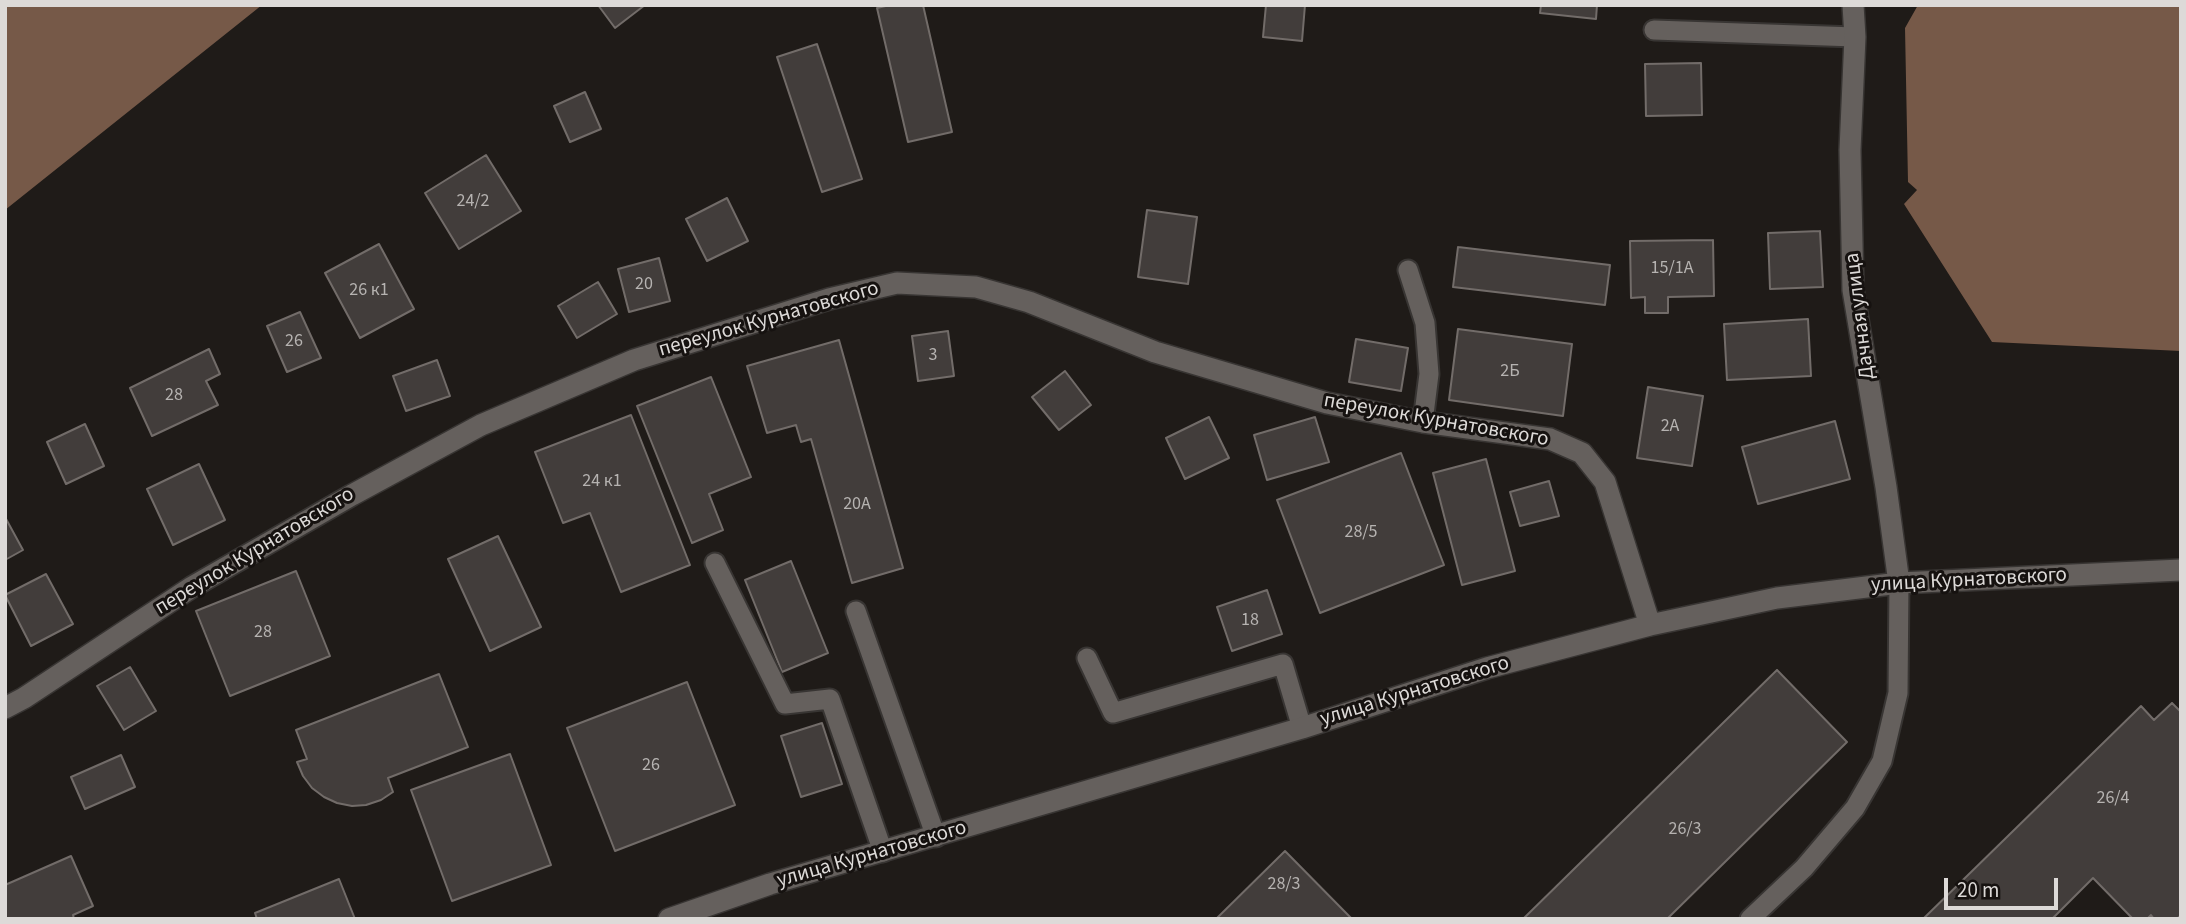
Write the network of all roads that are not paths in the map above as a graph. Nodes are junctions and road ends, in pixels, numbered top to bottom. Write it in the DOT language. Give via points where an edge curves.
graph roads {
  1 [pos="1853,5"];
  2 [pos="1654,30"];
  3 [pos="1856,37"];
  4 [pos="1408,270"];
  5 [pos="1423,422"];
  6 [pos="715,563"];
  7 [pos="2181,570"];
  8 [pos="1899,583"];
  9 [pos="856,611"];
  10 [pos="1650,625"];
  11 [pos="1087,658"];
  12 [pos="5,708"];
  13 [pos="1302,728"];
  14 [pos="936,837"];
  15 [pos="883,852"];
  16 [pos="669,919"];
  17 [pos="1750,919"];
  1 -- 3 [label="street, Дачная улица"];
  2 -- 3 [label="lane"];
  3 -- 8 [label="street, Дачная улица" via="1850,150 1853,290"];
  4 -- 5 [label="lane" via="1425,323 1429,374"];
  5 -- 10 [label="street, переулок Курнатовского" via="1550,439 1582,453 1605,482"];
  5 -- 12 [label="street, переулок Курнатовского" via="1327,403 1155,352 1028,302 976,287 897,283 829,299 634,360 481,425 192,587"];
  6 -- 15 [label="lane" via="785,704 830,699"];
  7 -- 8 [label="street, улица Курнатовского"];
  8 -- 10 [label="street, улица Курнатовского" via="1777,598"];
  8 -- 17 [label="lane" via="1898,693 1882,761 1855,808"];
  9 -- 14 [label="lane"];
  10 -- 13 [label="street, улица Курнатовского" via="1487,668"];
  11 -- 13 [label="lane" via="1113,713 1283,664"];
  13 -- 14 [label="street, улица Курнатовского"];
  14 -- 15 [label="street, улица Курнатовского"];
  15 -- 16 [label="street, улица Курнатовского"];
}
